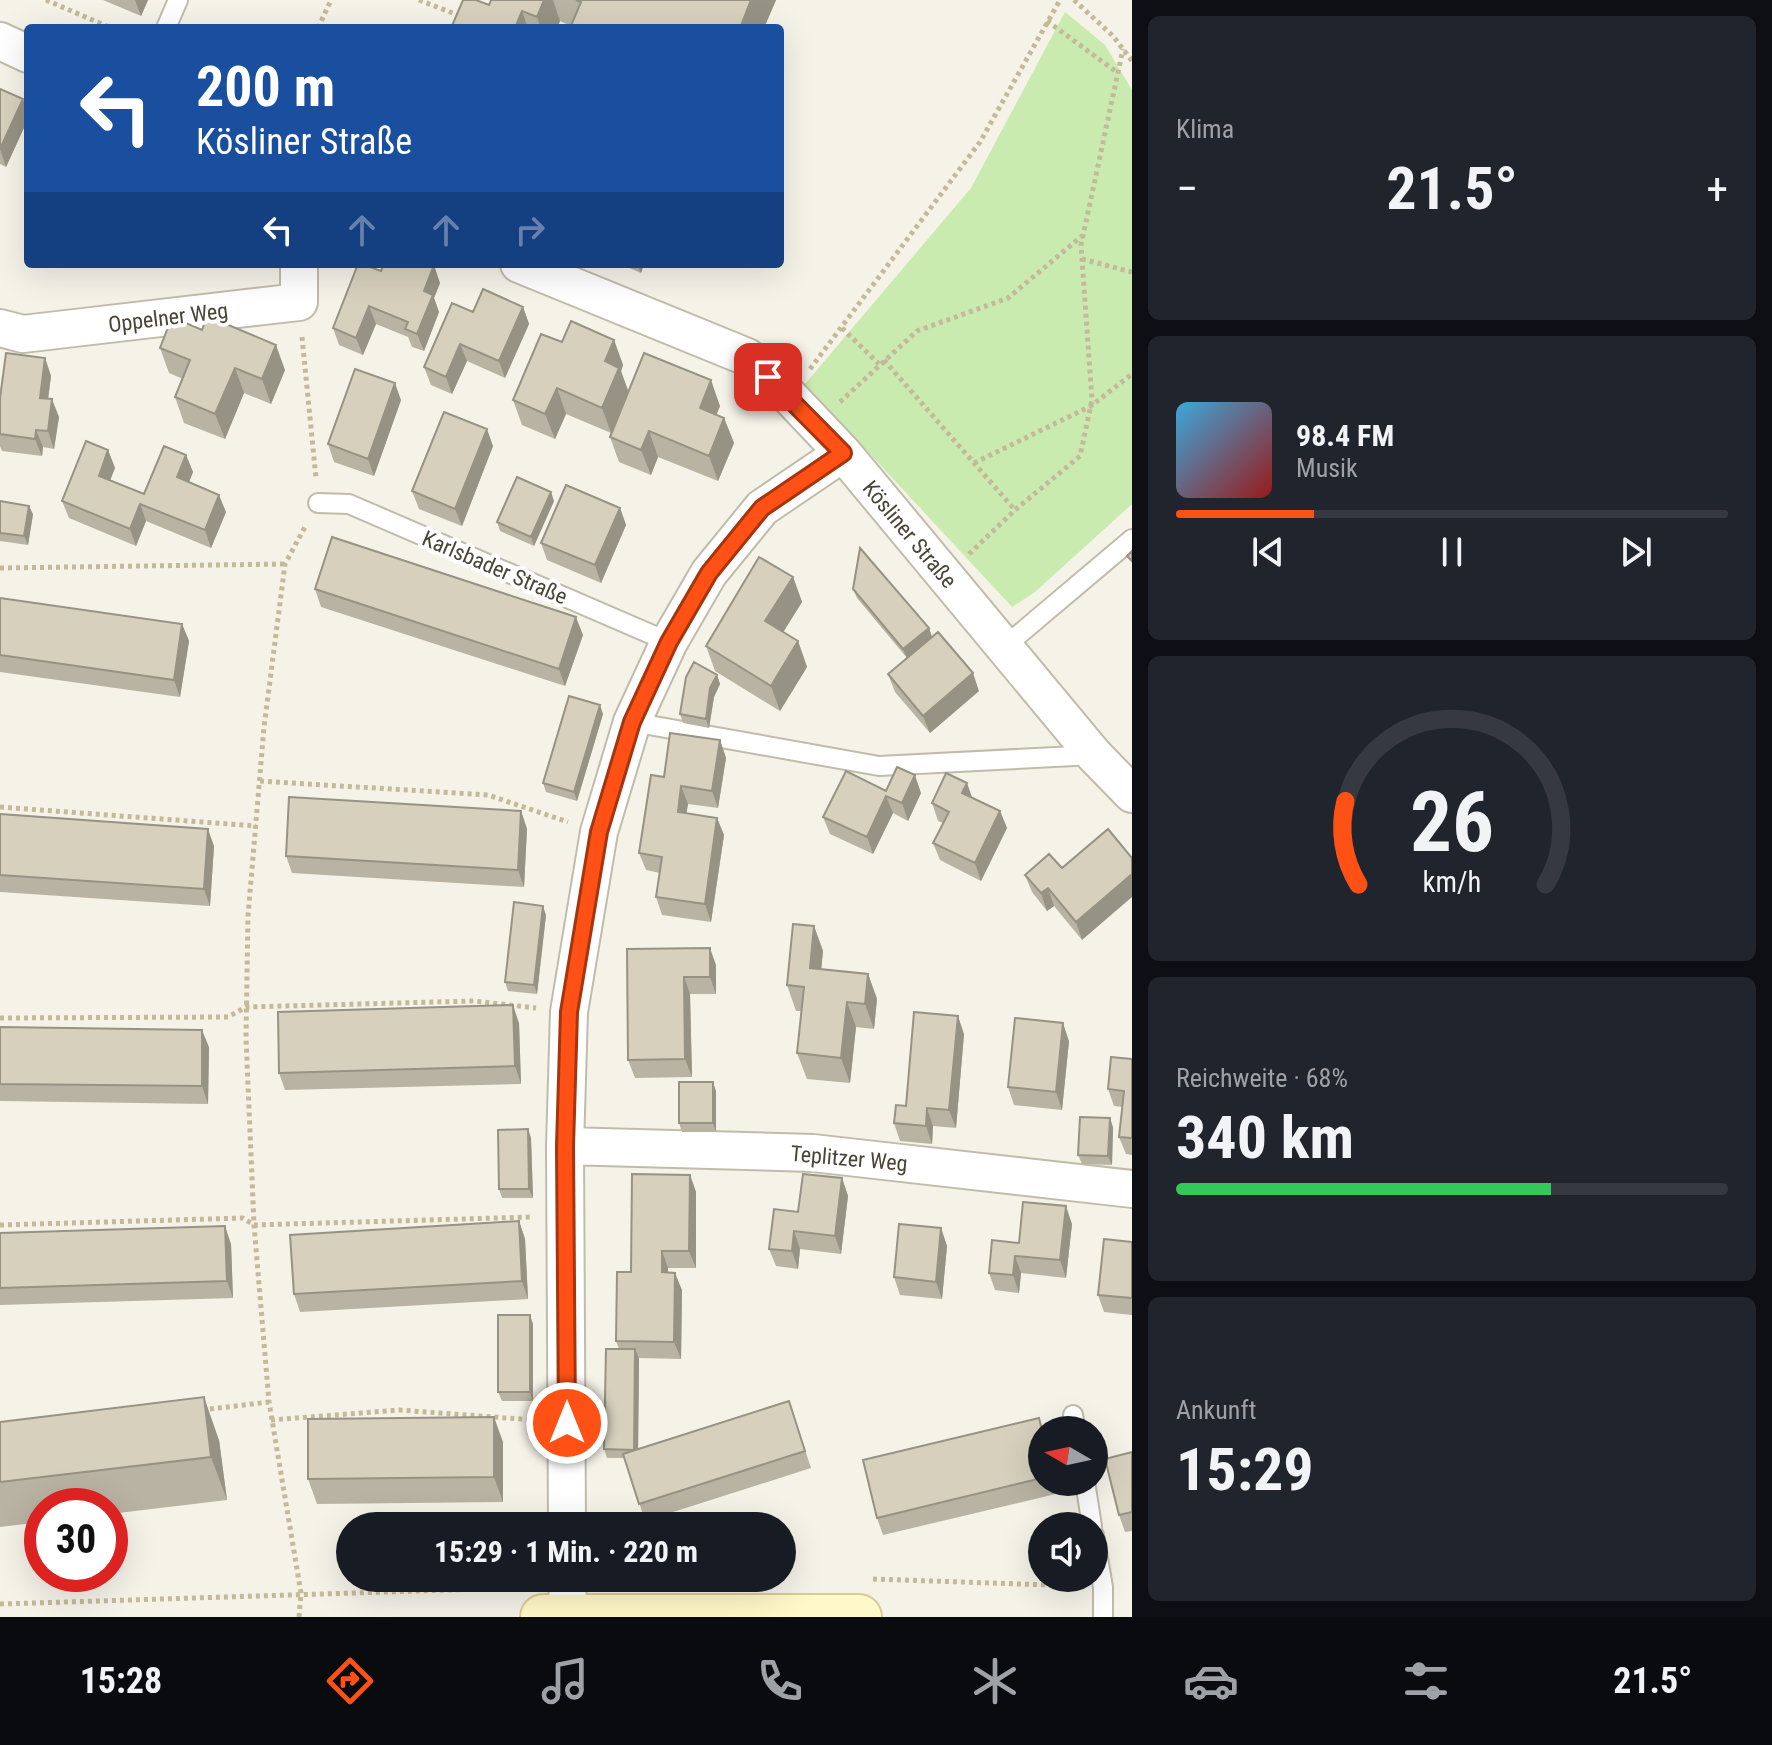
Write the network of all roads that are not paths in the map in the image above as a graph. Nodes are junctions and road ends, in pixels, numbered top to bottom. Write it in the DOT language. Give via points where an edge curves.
graph roads {
  1 [pos="178,0"];
  2 [pos="168,24"];
  3 [pos="0,41"];
  4 [pos="24,52"];
  5 [pos="299,268"];
  6 [pos="529,268"];
  7 [pos="0,328"];
  8 [pos="843,453"];
  9 [pos="318,503"];
  10 [pos="1132,539"];
  11 [pos="669,642"];
  12 [pos="1004,647"];
  13 [pos="632,722"];
  14 [pos="1094,755"];
  15 [pos="1132,794"];
  16 [pos="565,1146"];
  17 [pos="1132,1189"];
  18 [pos="567,1512"];
  19 [pos="1103,1592"];
  20 [pos="563,1603"];
  21 [pos="859,1617"];
  22 [pos="1103,1617"];
  1 -- 2 [label="lane"];
  3 -- 4 [label="street"];
  5 -- 7 [label="street, Oppelner Weg" via="299,302 23,334"];
  6 -- 8 [label="street, Kösliner Straße" via="747,357"];
  8 -- 11 [label="street" via="762,508 709,573"];
  8 -- 12 [label="street, Kösliner Straße"];
  9 -- 11 [label="lane, Karlsbader Straße" via="349,504"];
  10 -- 12 [label="lane"];
  11 -- 13 [label="street"];
  12 -- 14 [label="street, Kösliner Straße"];
  13 -- 14 [label="lane" via="879,766"];
  13 -- 16 [label="street" via="599,832 569,1012"];
  14 -- 15 [label="street, Kösliner Straße"];
  16 -- 17 [label="street, Teplitzer Weg" via="813,1153"];
  16 -- 18 [label="street"];
  19 -- 22 [label="lane"];
  20 -- 21 [label="street"];
}
